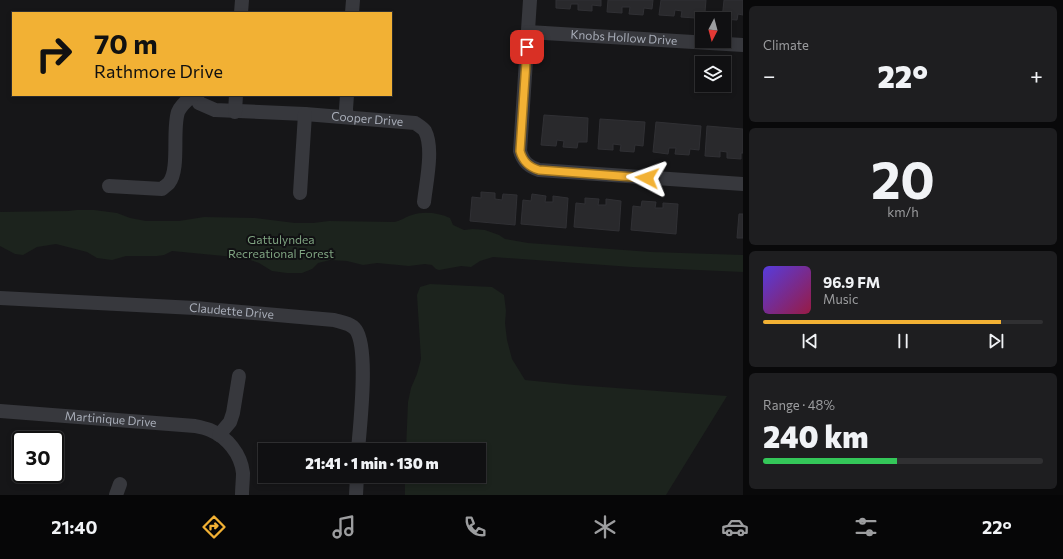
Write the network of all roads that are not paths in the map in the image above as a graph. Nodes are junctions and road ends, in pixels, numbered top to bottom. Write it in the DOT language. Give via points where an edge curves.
graph roads {
  1 [pos="242,0"];
  2 [pos="353,0"];
  3 [pos="530,0"];
  4 [pos="241,12"];
  5 [pos="352,12"];
  6 [pos="528,32"];
  7 [pos="743,45"];
  8 [pos="193,96"];
  9 [pos="195,96"];
  10 [pos="236,96"];
  11 [pos="347,96"];
  12 [pos="235,112"];
  13 [pos="305,114"];
  14 [pos="347,117"];
  15 [pos="743,184"];
  16 [pos="109,186"];
  17 [pos="300,194"];
  18 [pos="424,202"];
  19 [pos="0,298"];
  20 [pos="239,376"];
  21 [pos="0,411"];
  22 [pos="219,435"];
  23 [pos="358,443"];
  24 [pos="357,483"];
  25 [pos="242,495"];
  26 [pos="356,495"];
  1 -- 4 [label="street"];
  2 -- 5 [label="street"];
  3 -- 6 [label="street"];
  6 -- 7 [label="street, Knobs Hollow Drive"];
  6 -- 15 [label="street" via="520,151 526,164 539,170"];
  8 -- 16 [label="street" via="179,110 170,183 162,189"];
  9 -- 12 [label="street, Cooper Drive" via="199,103 215,110"];
  10 -- 12 [label="street"];
  11 -- 14 [label="street"];
  12 -- 13 [label="street, Cooper Drive"];
  13 -- 14 [label="street, Cooper Drive"];
  13 -- 17 [label="street"];
  14 -- 18 [label="street, Cooper Drive" via="415,123 424,130 428,141 429,158"];
  19 -- 23 [label="street, Claudette Drive" via="195,308 334,320 350,325 356,330 362,345"];
  20 -- 22 [label="street" via="230,422"];
  21 -- 22 [label="street, Martinique Drive" via="195,426"];
  22 -- 25 [label="street, Martinique Drive" via="234,448 239,459 243,473"];
  24 -- 26 [label="street"];
}
